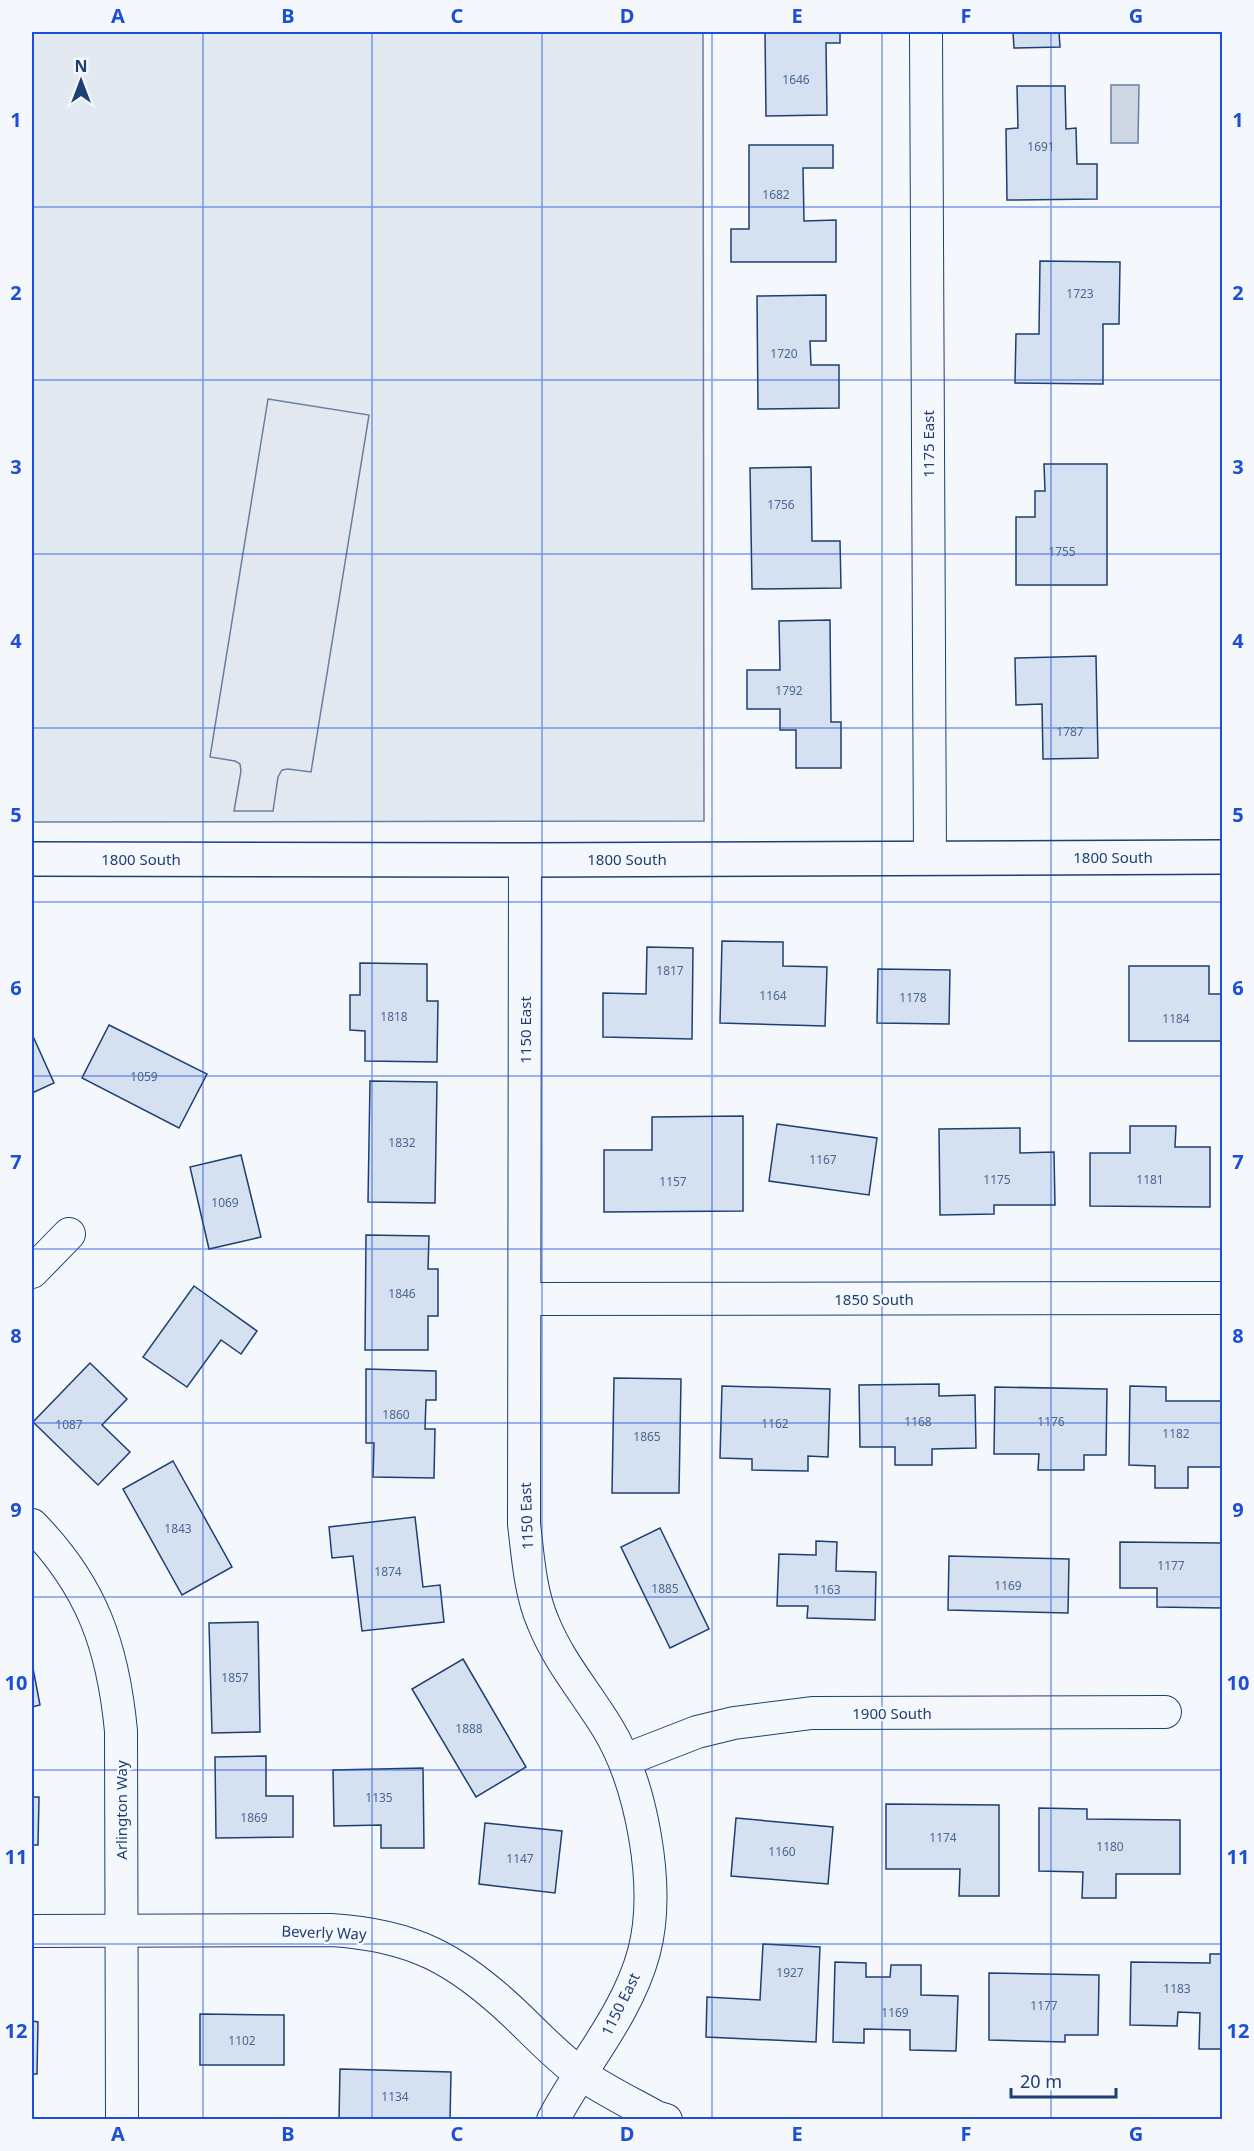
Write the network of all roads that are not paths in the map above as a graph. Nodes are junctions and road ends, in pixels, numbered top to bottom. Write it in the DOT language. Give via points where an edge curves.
graph roads {
  1 [pos="926,32"];
  2 [pos="930,857"];
  3 [pos="1222,857"];
  4 [pos="32,859"];
  5 [pos="525,860"];
  6 [pos="69,1234"];
  7 [pos="32,1272"];
  8 [pos="1222,1298"];
  9 [pos="525,1299"];
  10 [pos="32,1526"];
  11 [pos="1165,1712"];
  12 [pos="625,1760"];
  13 [pos="32,1931"];
  14 [pos="122,1931"];
  15 [pos="580,2074"];
  16 [pos="122,2120"];
  17 [pos="553,2120"];
  18 [pos="666,2120"];
  1 -- 2 [label="street, 1175 East"];
  2 -- 3 [label="main road, 1800 South"];
  2 -- 5 [label="main road, 1800 South"];
  4 -- 5 [label="main road, 1800 South"];
  5 -- 9 [label="street, 1150 East"];
  6 -- 7 [label="street"];
  8 -- 9 [label="street, 1850 South"];
  9 -- 12 [label="street, 1150 East" via="524,1524 530,1574 542,1620 561,1659"];
  10 -- 14 [label="street, Arlington Way" via="86,1595 111,1661 121,1731"];
  11 -- 12 [label="street, 1900 South" via="812,1713 697,1732"];
  12 -- 15 [label="street, 1150 East" via="641,1813 648,1862 649,1911 644,1951 630,1993"];
  13 -- 14 [label="street, Beverly Way"];
  14 -- 15 [label="street, Beverly Way" via="331,1930 394,1938 424,1948 478,1980"];
  14 -- 16 [label="street, Arlington Way"];
  15 -- 17 [label="street, 1150 East"];
  15 -- 18 [label="street, Beverly Way"];
}
